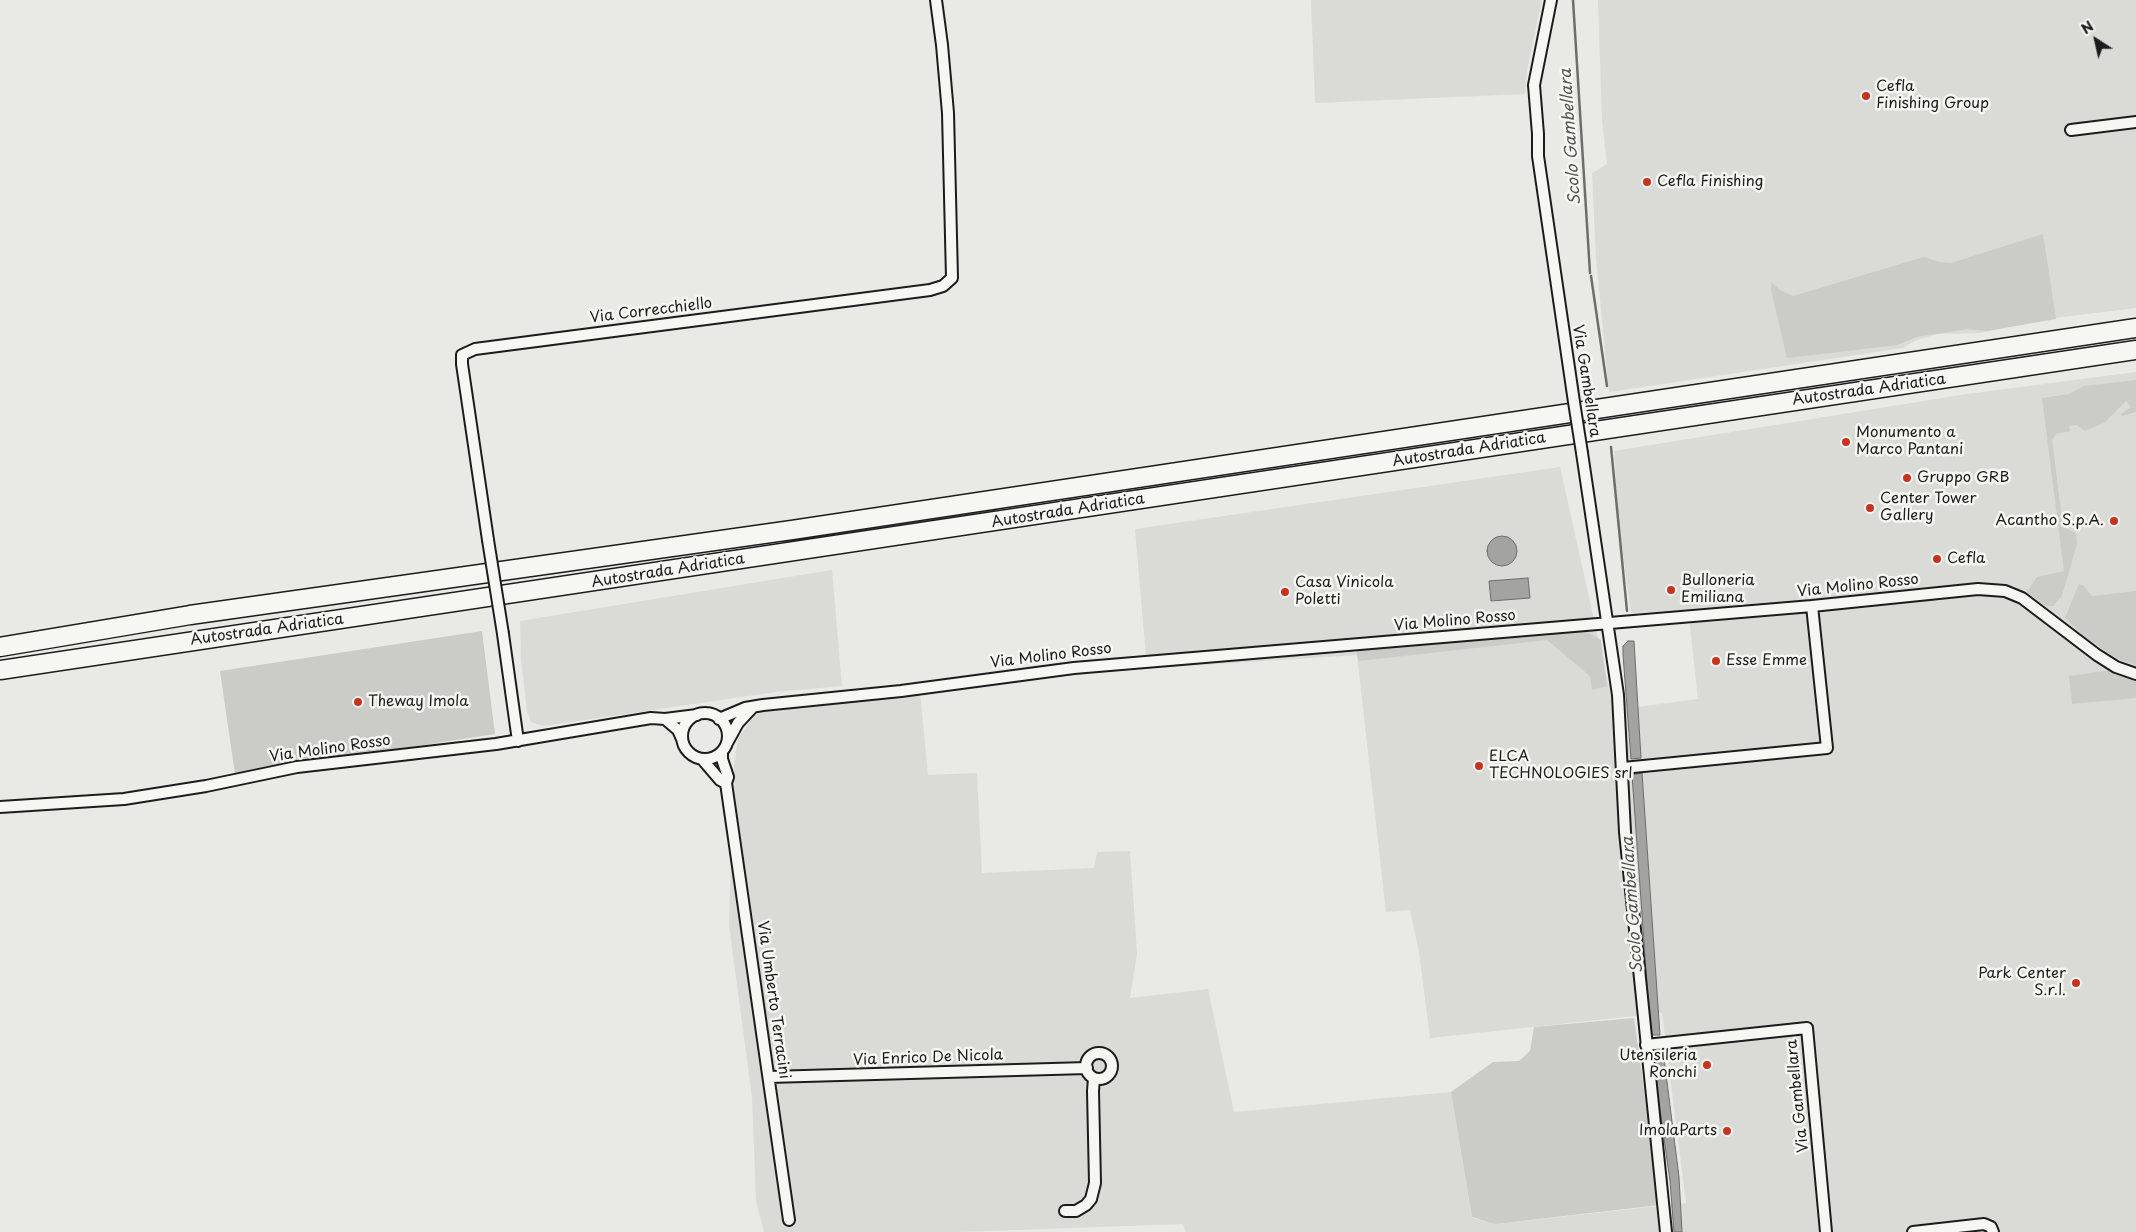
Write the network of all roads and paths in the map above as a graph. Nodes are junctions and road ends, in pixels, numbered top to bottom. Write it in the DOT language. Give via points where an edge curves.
graph roads {
  1 [pos="936,0"];
  2 [pos="1551,0"];
  3 [pos="2136,122"];
  4 [pos="2071,130"];
  5 [pos="2136,328"];
  6 [pos="2136,350"];
  7 [pos="1812,606"];
  8 [pos="1608,622"];
  9 [pos="0,647"];
  10 [pos="0,670"];
  11 [pos="2136,674"];
  12 [pos="753,707"];
  13 [pos="697,715"];
  14 [pos="665,719"];
  15 [pos="720,719"];
  16 [pos="682,739"];
  17 [pos="518,741"];
  18 [pos="724,749"];
  19 [pos="702,759"];
  20 [pos="1623,768"];
  21 [pos="726,783"];
  22 [pos="0,807"];
  23 [pos="1646,1045"];
  24 [pos="1087,1068"];
  25 [pos="769,1077"];
  26 [pos="1094,1078"];
  27 [pos="1065,1211"];
  28 [pos="789,1220"];
  29 [pos="1666,1232"];
  30 [pos="1826,1232"];
  31 [pos="1913,1232"];
  32 [pos="1993,1232"];
  1 -- 17 [label="street, Via Correcchiello, bridge" via="948,113 952,278 943,286 475,349 462,355"];
  2 -- 8 [label="street, Via Gambellara, bridge" via="1534,86 1538,156"];
  3 -- 4 [label="street"];
  5 -- 9 [label="highway, Autostrada Adriatica" via="792,530 209,612"];
  6 -- 10 [label="highway, Autostrada Adriatica"];
  7 -- 8 [label="street, Via Molino Rosso"];
  7 -- 11 [label="street, Via Molino Rosso" via="1962,590 2005,591 2037,608 2097,655"];
  7 -- 20 [label="street" via="1827,748"];
  8 -- 12 [label="street, Via Molino Rosso" via="1074,668"];
  8 -- 20 [label="street, Via Gambellara"];
  12 -- 15 [label="street, Via Molino Rosso"];
  12 -- 18 [label="street" via="738,723"];
  13 -- 14 [label="street, Via Molino Rosso"];
  13 -- 15 [label="street" via="713,715"];
  13 -- 16 [label="street" via="686,724"];
  14 -- 16 [label="street" via="678,730"];
  14 -- 17 [label="street, Via Molino Rosso" via="650,718"];
  15 -- 18 [label="street" via="727,731"];
  16 -- 19 [label="street" via="689,753"];
  17 -- 22 [label="street, Via Molino Rosso" via="297,766 206,786 124,799"];
  18 -- 19 [label="street" via="716,756"];
  18 -- 21 [label="street, Via Umberto Terracini" via="722,758 728,777"];
  19 -- 21 [label="street"];
  20 -- 23 [label="street, Via Gambellara" via="1625,832"];
  21 -- 25 [label="street, Via Umberto Terracini"];
  23 -- 29 [label="street, Via Gambellara"];
  23 -- 30 [label="street, Via Gambellara" via="1806,1028"];
  24 -- 25 [label="street, Via Enrico De Nicola"];
  24 -- 26 [label="street"];
  24 -- 26 [label="street" via="1088,1060 1094,1055 1102,1054 1109,1058 1112,1064 1108,1075"];
  25 -- 28 [label="street, Via Umberto Terracini"];
  26 -- 27 [label="street" via="1095,1182 1086,1205 1076,1211"];
  31 -- 32 [label="street" via="1984,1224"];
}
